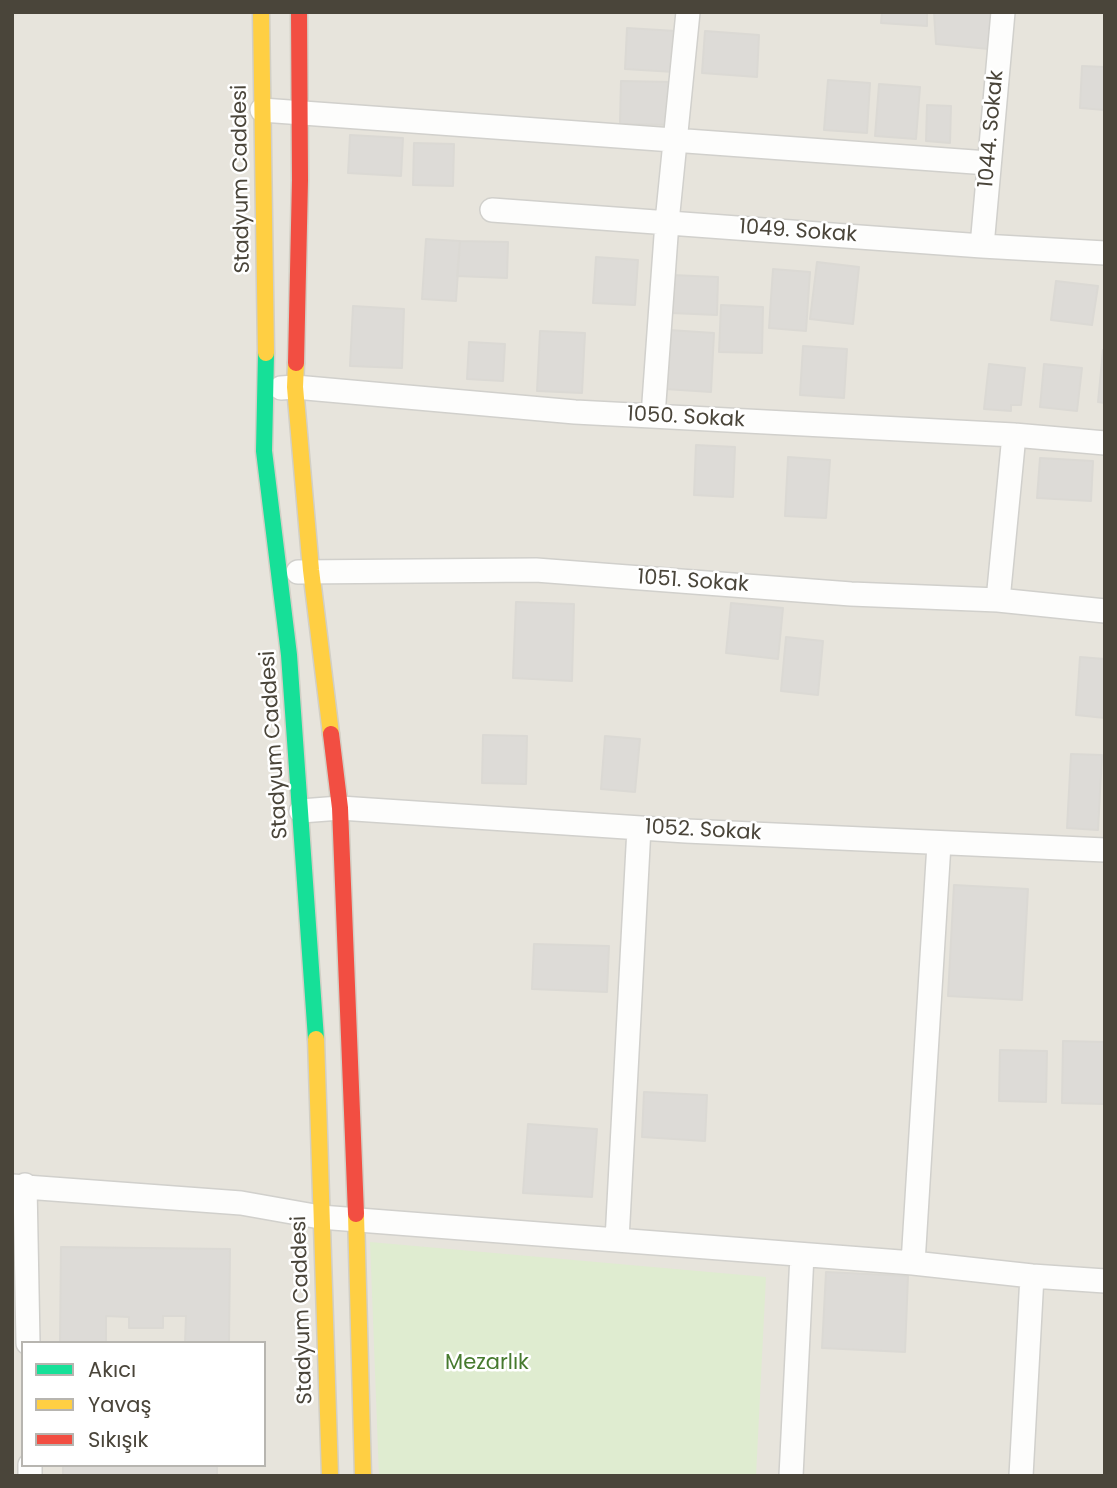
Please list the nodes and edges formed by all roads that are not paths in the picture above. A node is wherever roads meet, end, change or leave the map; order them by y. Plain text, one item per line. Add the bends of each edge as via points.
1 (261, 12) edge
2 (299, 12) edge
3 (688, 12) edge
4 (1003, 12) edge
5 (262, 110) junction
6 (300, 111) junction
7 (677, 140) junction
8 (988, 163) junction
9 (492, 210) dead end
10 (667, 222) junction
11 (982, 246) junction
12 (1105, 253) edge
13 (295, 387) junction
14 (267, 389) junction
15 (653, 416) junction
16 (1014, 435) junction
17 (1105, 443) edge
18 (311, 570) junction
19 (281, 573) junction
20 (998, 600) junction
21 (1105, 611) edge
22 (340, 808) junction
23 (301, 811) junction
24 (639, 828) junction
25 (939, 844) junction
26 (1105, 850) edge
27 (19, 1186) edge
28 (320, 1217) junction
29 (356, 1219) junction
30 (617, 1240) junction
31 (802, 1255) junction
32 (913, 1263) junction
33 (1032, 1276) junction
34 (1105, 1281) edge
35 (28, 1341) edge
36 (330, 1476) edge
37 (363, 1476) edge
38 (791, 1476) edge
39 (1021, 1476) edge

1 - 5 street, Stadyum Caddesi
2 - 6 street
3 - 7 street
4 - 8 street, 1044. Sokak
5 - 6 street
5 - 14 street, Stadyum Caddesi
6 - 7 street
6 - 13 street
7 - 8 street
7 - 10 street
8 - 11 street, 1044. Sokak
9 - 10 street, 1049. Sokak
10 - 11 street, 1049. Sokak
10 - 15 street
11 - 12 street, 1049. Sokak
13 - 14 street, 1050. Sokak
13 - 15 street, 1050. Sokak
13 - 18 street
14 - 19 street, Stadyum Caddesi via 264,451
15 - 16 street, 1050. Sokak
16 - 17 street, 1050. Sokak
16 - 20 street
18 - 19 street, 1051. Sokak
18 - 20 street, 1051. Sokak via 536,570 851,594
18 - 22 street
19 - 23 street, Stadyum Caddesi
20 - 21 street, 1051. Sokak
22 - 23 street, 1052. Sokak
22 - 24 street, 1052. Sokak
22 - 29 street
23 - 28 street, Stadyum Caddesi via 317,1056
24 - 25 street, 1052. Sokak
24 - 30 street
25 - 26 street, 1052. Sokak
25 - 32 street
27 - 28 street via 241,1203
27 - 35 street
28 - 29 street
28 - 36 street, Stadyum Caddesi
29 - 30 street
29 - 37 street
30 - 31 street
31 - 32 street
31 - 38 street
32 - 33 street
33 - 34 street
33 - 39 street

